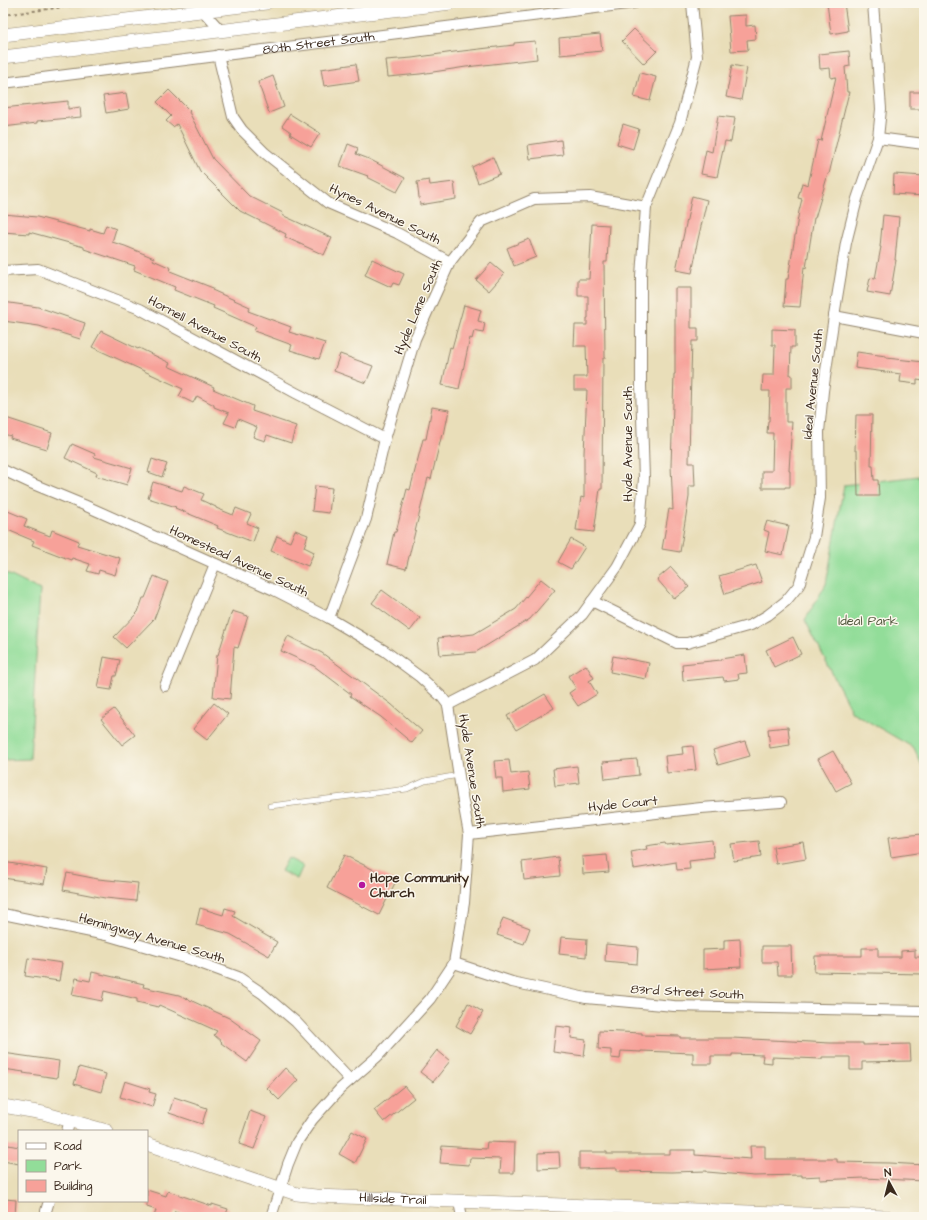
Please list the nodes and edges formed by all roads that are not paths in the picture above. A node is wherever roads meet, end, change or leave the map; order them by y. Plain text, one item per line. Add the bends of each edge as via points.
1 (266, 3) edge
2 (451, 3) edge
3 (635, 3) edge
4 (692, 3) edge
5 (873, 3) edge
6 (203, 7) edge
7 (221, 31) junction
8 (3, 36) edge
9 (218, 55) junction
10 (3, 57) edge
11 (3, 83) edge
12 (878, 138) junction
13 (924, 144) edge
14 (646, 207) junction
15 (450, 262) junction
16 (3, 271) edge
17 (834, 316) junction
18 (924, 333) edge
19 (385, 439) junction
20 (3, 470) edge
21 (214, 564) junction
22 (592, 601) junction
23 (329, 618) junction
24 (165, 686) dead end
25 (448, 705) junction
26 (459, 775) junction
27 (781, 802) dead end
28 (270, 806) dead end
29 (469, 834) junction
30 (3, 914) edge
31 (454, 963) junction
32 (924, 1011) edge
33 (350, 1080) junction
34 (3, 1106) edge
35 (69, 1126) edge
36 (100, 1130) edge
37 (148, 1144) edge
38 (279, 1188) junction
39 (49, 1202) edge
40 (459, 1202) junction
41 (760, 1215) edge
42 (46, 1217) edge
43 (271, 1217) edge
44 (462, 1217) edge
45 (887, 1217) edge

1 - 6 street
2 - 7 street, 80th Street South
3 - 9 street, 80th Street South
4 - 14 street, Hyde Avenue South via 697,57 680,123
5 - 12 street, Ideal Avenue South via 881,109
6 - 7 street
6 - 8 street
7 - 10 street, 80th Street South
9 - 11 street, 80th Street South
9 - 15 street, Hynes Avenue South via 233,117 265,153 328,203 397,233
12 - 13 street
12 - 17 street, Ideal Avenue South via 857,199 846,243
14 - 15 street, Hyde Lane South via 590,197 534,199 481,222
14 - 22 street, Hyde Avenue South via 641,276 644,479 640,524 617,567
15 - 19 street, Hyde Lane South via 415,339
16 - 19 street, Hornell Avenue South via 38,269 140,309
17 - 18 street
17 - 22 street, Ideal Avenue South via 819,432 820,498 814,537 799,585 786,601 751,625 687,643 677,643
19 - 23 street, Hyde Lane South via 366,519
20 - 21 street, Homestead Avenue South
21 - 23 street, Homestead Avenue South
21 - 24 street
22 - 25 street, Hyde Avenue South via 582,615 535,660
23 - 25 street, Homestead Avenue South via 385,651 420,677 442,696
25 - 26 street, Hyde Avenue South
26 - 28 lane via 425,781 407,789
26 - 29 street, Hyde Avenue South
27 - 29 street, Hyde Court via 701,808
29 - 31 street, Hyde Avenue South via 464,902
30 - 33 street, Hemingway Avenue South via 106,935 192,960 238,977 262,993 296,1022
31 - 32 street, 83rd Street South via 512,982 586,998 674,1006
31 - 33 street, Hyde Avenue South via 430,999 378,1056
33 - 38 street, Hyde Avenue South via 312,1120 298,1142
34 - 35 street via 43,1113
35 - 36 street
37 - 38 street, Hillside Trail
38 - 40 street, Hillside Trail via 297,1194 316,1196
38 - 43 street, Hyde Avenue South
39 - 42 street
40 - 41 street, Hillside Trail
40 - 44 street
41 - 45 street, Hillside Trail

